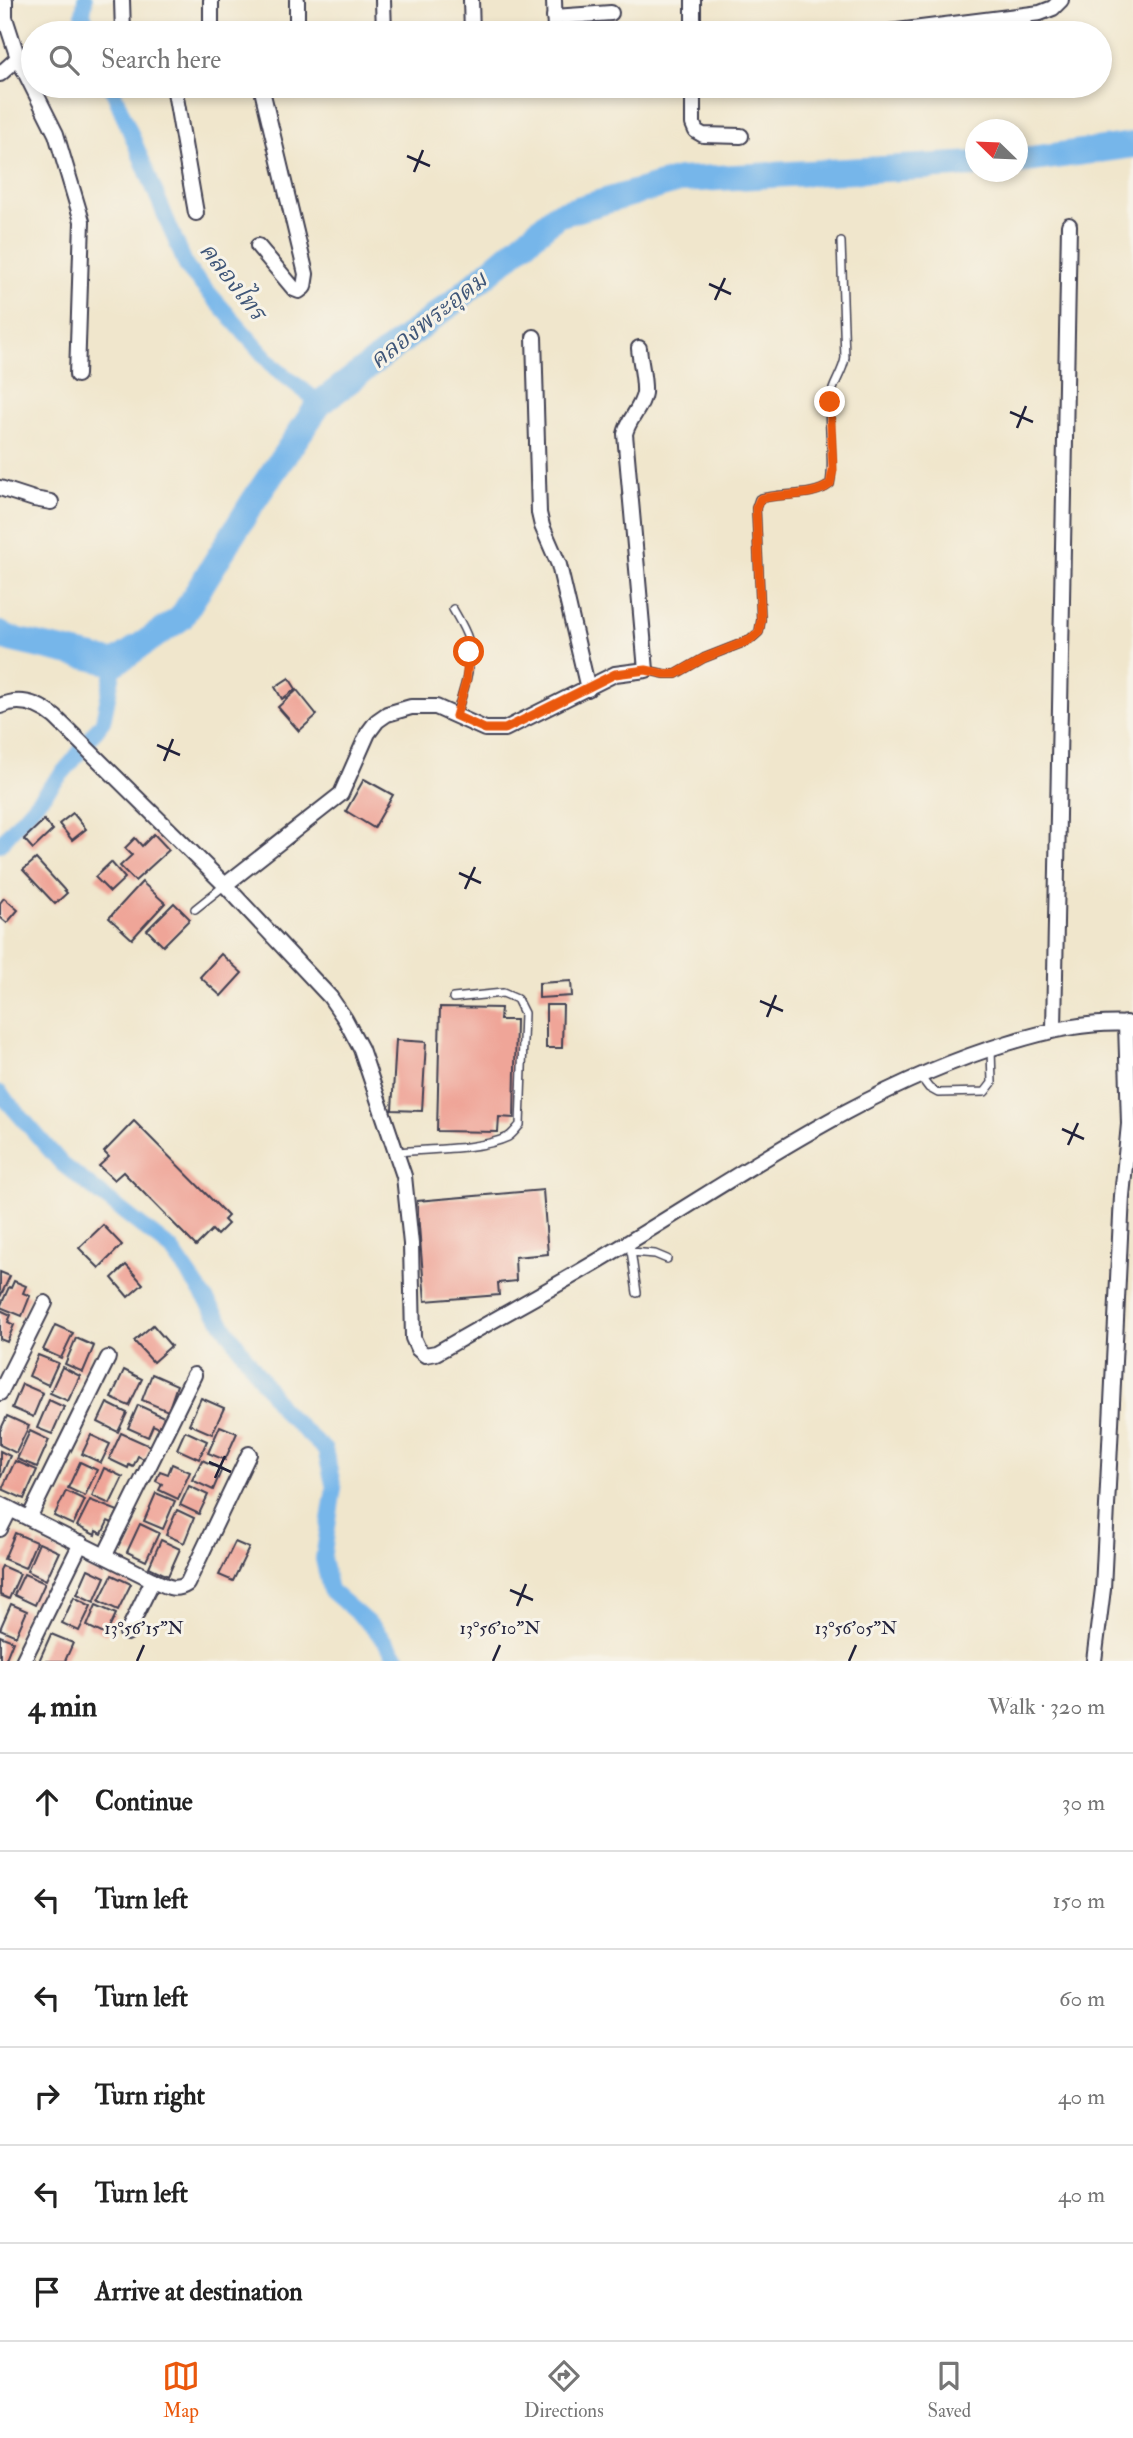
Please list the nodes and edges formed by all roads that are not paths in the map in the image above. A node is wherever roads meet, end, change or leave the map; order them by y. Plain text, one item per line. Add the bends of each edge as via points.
1 (5, 0) edge
2 (122, 0) edge
3 (211, 0) edge
4 (298, 0) edge
5 (383, 0) edge
6 (471, 0) edge
7 (554, 0) edge
8 (693, 0) edge
9 (1061, 0) edge
10 (611, 13) dead end
11 (1028, 15) junction
12 (554, 17) junction
13 (123, 21) edge
14 (211, 21) edge
15 (297, 21) edge
16 (384, 21) edge
17 (472, 21) edge
18 (554, 21) edge
19 (693, 21) edge
20 (979, 21) edge
21 (1028, 21) edge
22 (18, 58) junction
23 (21, 64) edge
24 (0, 74) edge
25 (38, 98) edge
26 (176, 98) edge
27 (264, 98) edge
28 (693, 98) edge
29 (741, 135) dead end
30 (196, 213) dead end
31 (1069, 225) dead end
32 (841, 242) dead end
33 (258, 246) dead end
34 (534, 337) dead end
35 (639, 348) dead end
36 (77, 375) dead end
37 (0, 488) edge
38 (51, 502) dead end
39 (453, 609) dead end
40 (646, 670) junction
41 (588, 689) junction
42 (0, 706) edge
43 (456, 716) junction
44 (225, 886) junction
45 (195, 909) dead end
46 (453, 998) dead end
47 (1130, 1024) edge
48 (1054, 1029) junction
49 (991, 1048) junction
50 (919, 1074) junction
51 (396, 1152) junction
52 (630, 1247) junction
53 (667, 1259) dead end
54 (637, 1293) dead end
55 (45, 1303) dead end
56 (108, 1358) dead end
57 (194, 1376) dead end
58 (0, 1393) edge
59 (249, 1454) dead end
60 (5, 1507) edge
61 (29, 1518) junction
62 (0, 1529) edge
63 (81, 1543) junction
64 (105, 1555) junction
65 (153, 1580) junction
66 (127, 1633) dead end
67 (23, 1661) edge
68 (1094, 1661) edge

1 - 22 street via 5,18
2 - 13 street
3 - 14 street
4 - 15 street
5 - 16 street
6 - 17 street
7 - 12 street
8 - 19 street
9 - 11 street via 1052,8
10 - 12 street
11 - 20 street
11 - 21 lane
12 - 18 street
22 - 23 street
22 - 24 street
25 - 36 street via 56,134 82,221
26 - 30 street
27 - 33 street via 306,274 304,287 294,289
28 - 29 street via 696,131
31 - 48 street
32 - 40 lane via 845,358 830,402 830,484 822,490 760,499 756,508 759,632 676,674
34 - 41 street via 540,513 559,565
35 - 40 street via 644,393 625,435
37 - 38 street
39 - 43 lane via 468,638 469,652
40 - 41 street via 615,674
41 - 43 street via 505,729 485,729
42 - 44 street via 16,700 46,710
43 - 44 street via 436,707 411,707 377,721 341,794
44 - 45 lane
44 - 51 street via 330,997 345,1019 361,1049
46 - 51 lane via 503,993 517,999 524,1013 520,1125 510,1136 490,1142
47 - 48 street
47 - 68 street via 1129,1124 1103,1589
48 - 49 street
49 - 50 street
49 - 50 lane via 992,1083 985,1092 938,1093
50 - 52 street via 793,1140
51 - 52 street via 404,1176 410,1228 413,1338 425,1354 436,1353
52 - 53 lane
52 - 54 lane
55 - 58 street
56 - 61 street
57 - 64 street
59 - 65 street via 187,1584 180,1589
60 - 61 street
60 - 62 street
61 - 63 street
63 - 64 street
63 - 67 street
64 - 65 street
65 - 66 street

